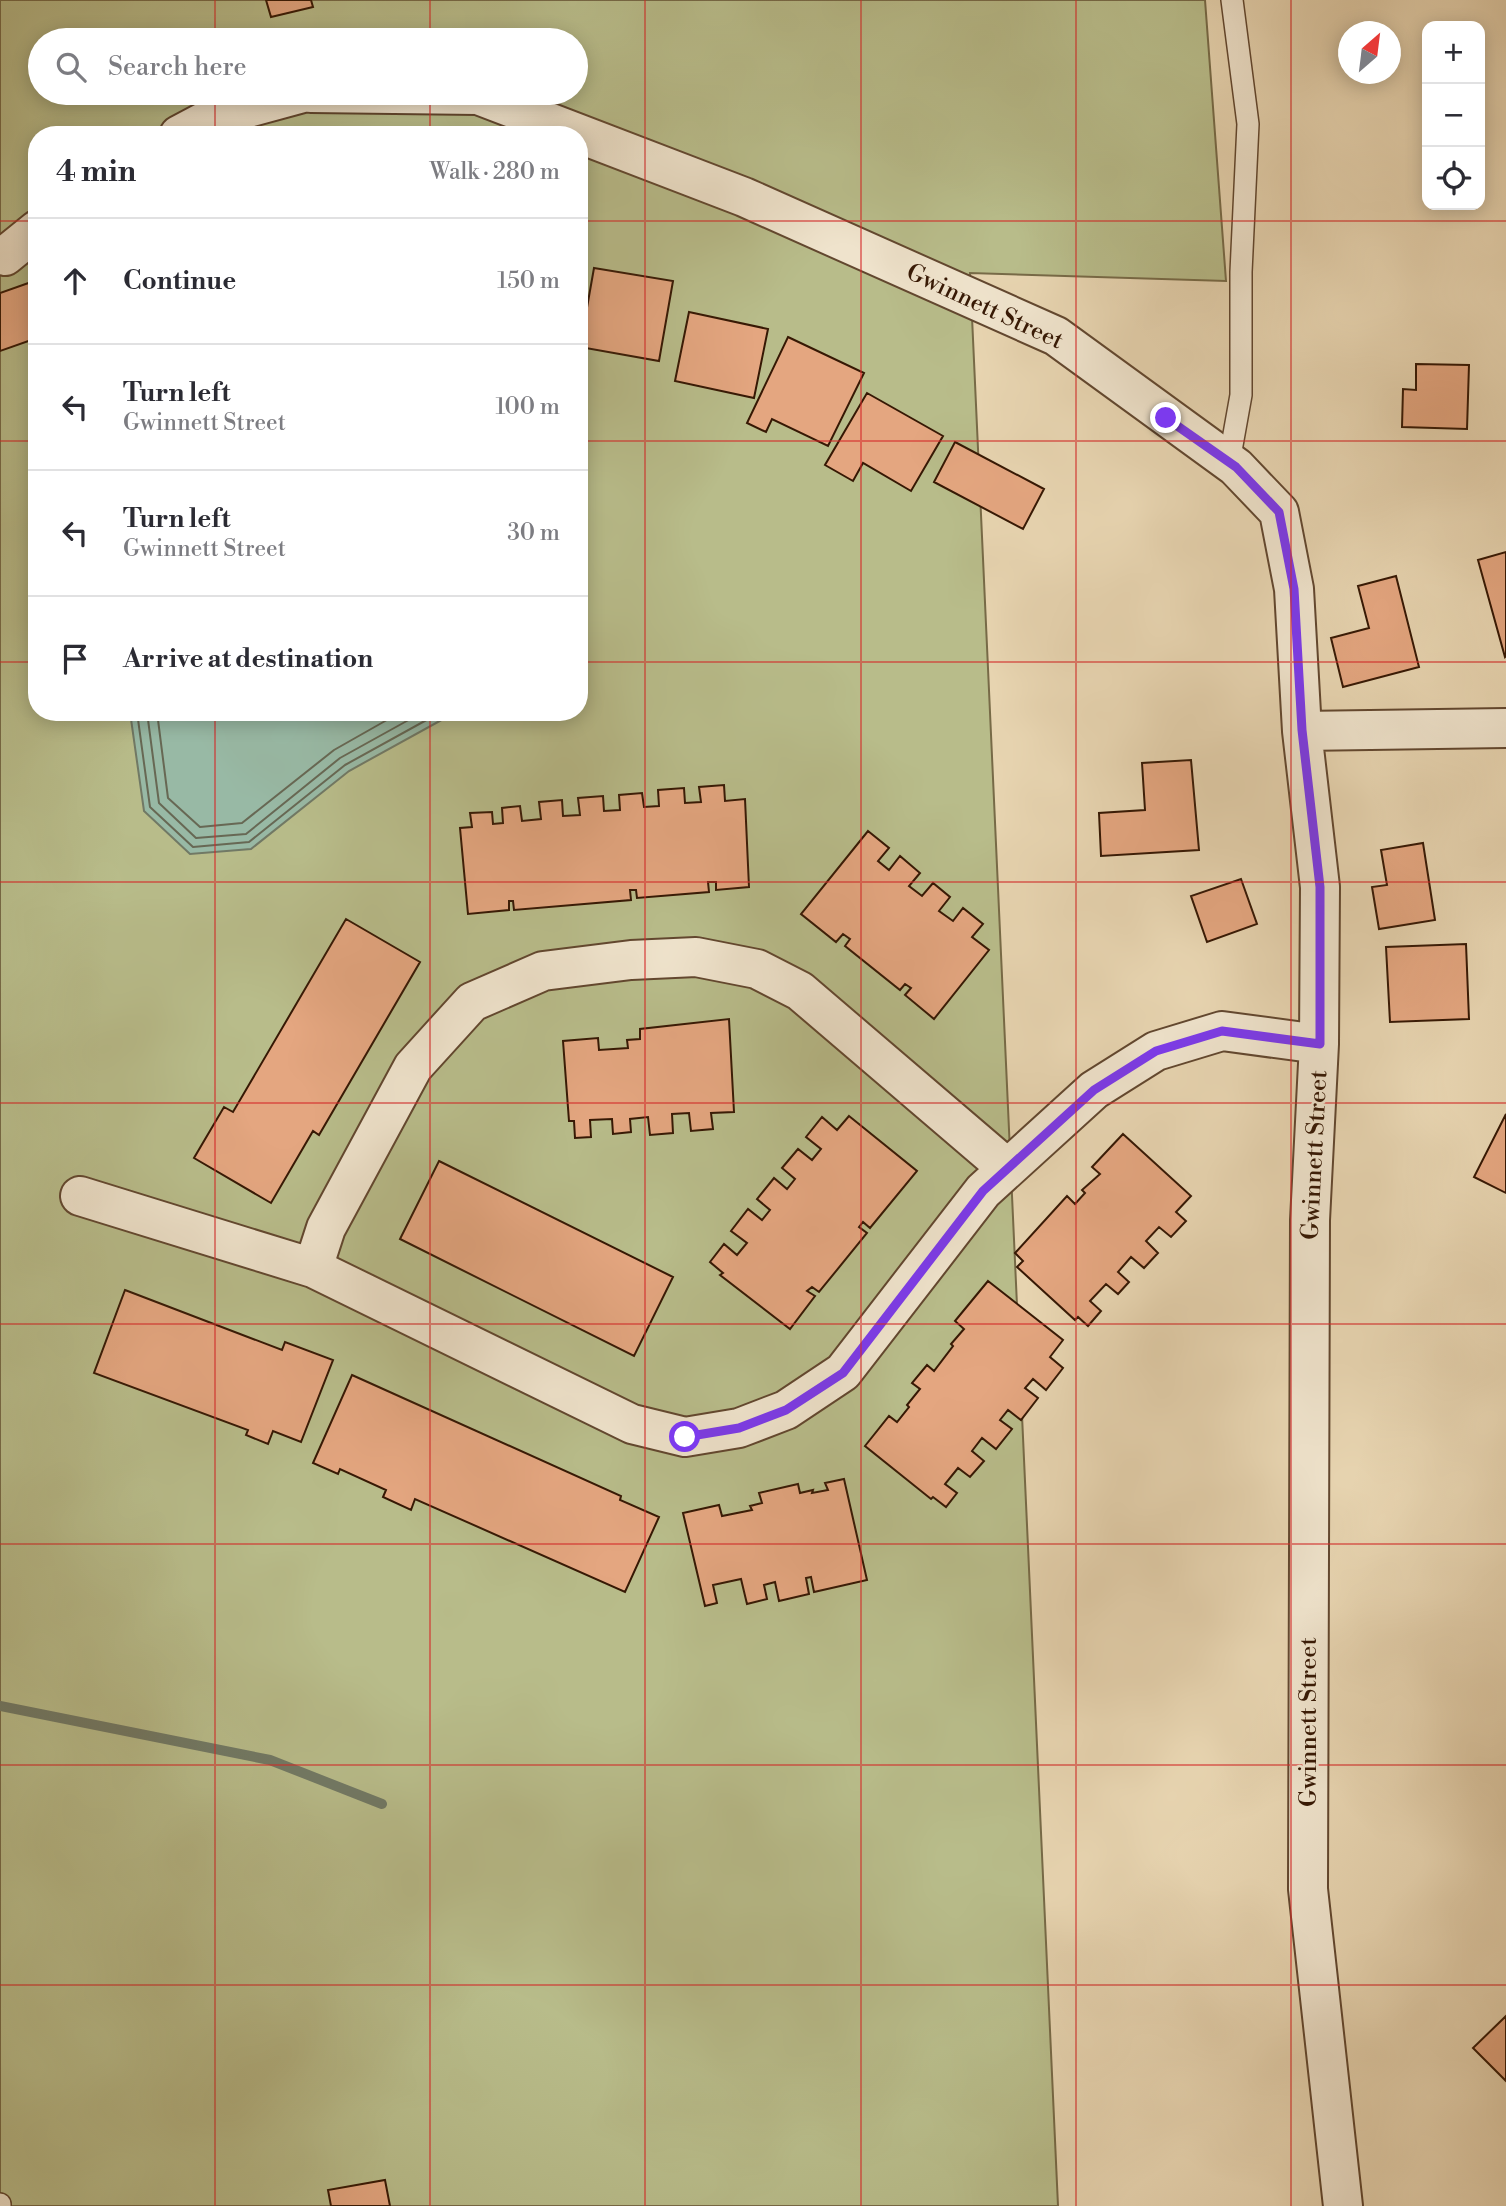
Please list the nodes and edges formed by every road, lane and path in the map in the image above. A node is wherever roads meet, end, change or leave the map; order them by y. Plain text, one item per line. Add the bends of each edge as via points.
1 (1232, 0) edge
2 (259, 105) edge
3 (504, 105) edge
4 (196, 126) edge
5 (559, 126) edge
6 (588, 137) edge
7 (28, 237) edge
8 (5, 256) dead end
9 (1229, 462) junction
10 (1506, 728) edge
11 (1302, 730) junction
12 (1320, 1044) junction
13 (1007, 1168) junction
14 (80, 1196) dead end
15 (313, 1268) junction
16 (1343, 2206) edge

1 - 9 lane via 1248,124 1241,395
2 - 4 street
3 - 5 street, Gwinnett Street
6 - 9 street, Gwinnett Street via 744,197 1056,335
7 - 8 street
9 - 11 street, Gwinnett Street via 1279,512 1294,589
10 - 11 street
11 - 12 street, Gwinnett Street via 1320,887
12 - 13 street via 1222,1031 1156,1051 1094,1090
12 - 16 street, Gwinnett Street via 1310,1220 1308,1889
13 - 15 street via 983,1191 843,1373 786,1410 739,1428 685,1437 632,1424
13 - 15 street via 800,991 757,969 696,957 542,971 472,1002 413,1067 326,1228
14 - 15 street

